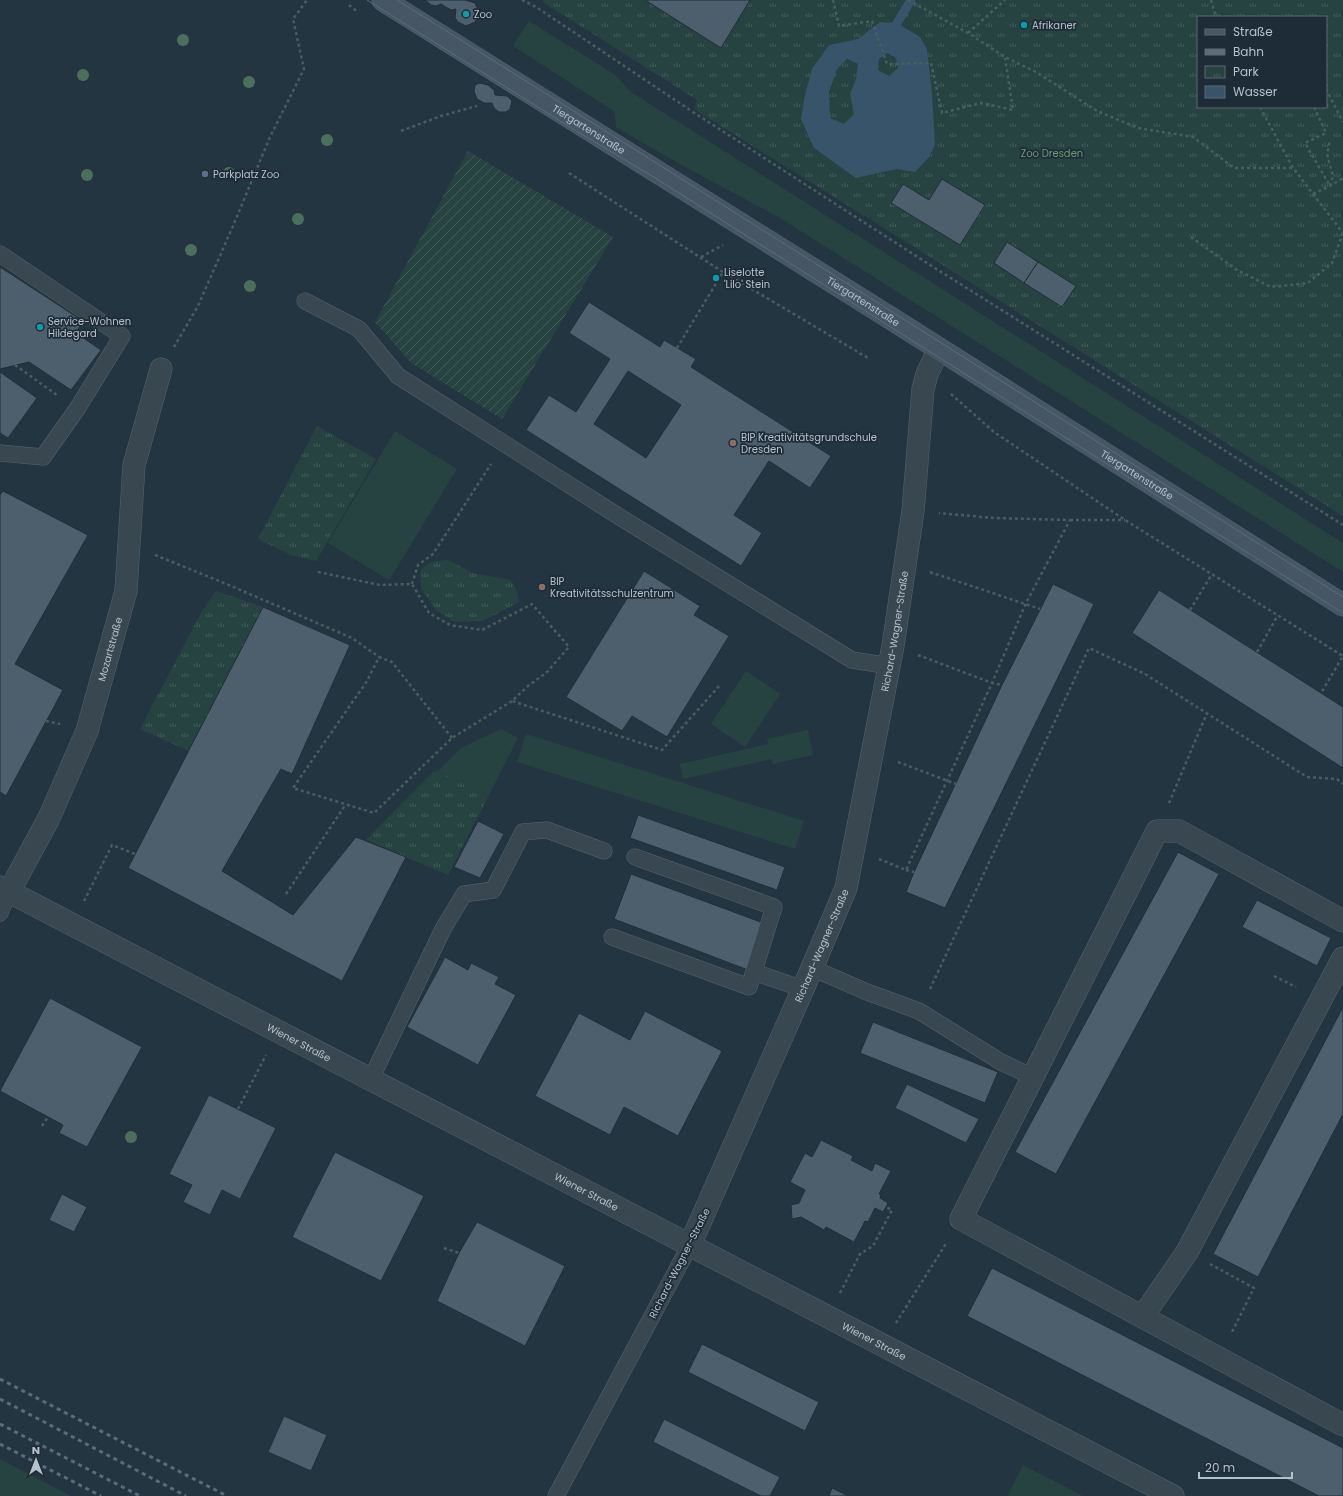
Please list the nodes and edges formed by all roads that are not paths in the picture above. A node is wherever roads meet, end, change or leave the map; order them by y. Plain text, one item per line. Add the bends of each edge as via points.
1 (382, 0) edge
2 (0, 254) edge
3 (305, 301) dead end
4 (939, 349) junction
5 (161, 369) road end
6 (0, 453) edge
7 (1343, 605) edge
8 (892, 656) junction
9 (604, 851) dead end
10 (635, 857) dead end
11 (5, 889) edge
12 (0, 913) edge
13 (1343, 921) edge
14 (612, 937) dead end
15 (1343, 958) edge
16 (812, 968) junction
17 (754, 972) junction
18 (803, 989) junction
19 (1033, 1077) junction
20 (371, 1079) junction
21 (690, 1245) junction
22 (1143, 1316) junction
23 (1343, 1425) edge
24 (556, 1496) edge
25 (1173, 1496) edge

1 - 4 main road, Tiergartenstraße
2 - 6 lane via 122,336 77,409 43,457
3 - 8 lane via 359,329 398,376 852,660
4 - 7 main road, Tiergartenstraße
4 - 8 street, Richard-Wagner-Straße via 923,389 913,511
5 - 11 street, Mozartstraße via 134,465 126,591 87,731 49,818
8 - 16 street, Richard-Wagner-Straße via 846,888
9 - 20 lane via 547,830 523,832 493,890 464,894 443,929
10 - 17 lane via 774,907
11 - 12 lane, Mozartstraße
11 - 20 street, Wiener Straße
13 - 19 street via 1179,831 1157,831
14 - 17 lane via 749,987
15 - 22 street via 1187,1252
16 - 18 street, Richard-Wagner-Straße
16 - 19 lane via 919,1012 1001,1062
17 - 18 lane
18 - 21 street, Richard-Wagner-Straße
19 - 22 street via 961,1218
20 - 21 street, Wiener Straße
21 - 24 lane, Richard-Wagner-Straße
21 - 25 street, Wiener Straße
22 - 23 street

